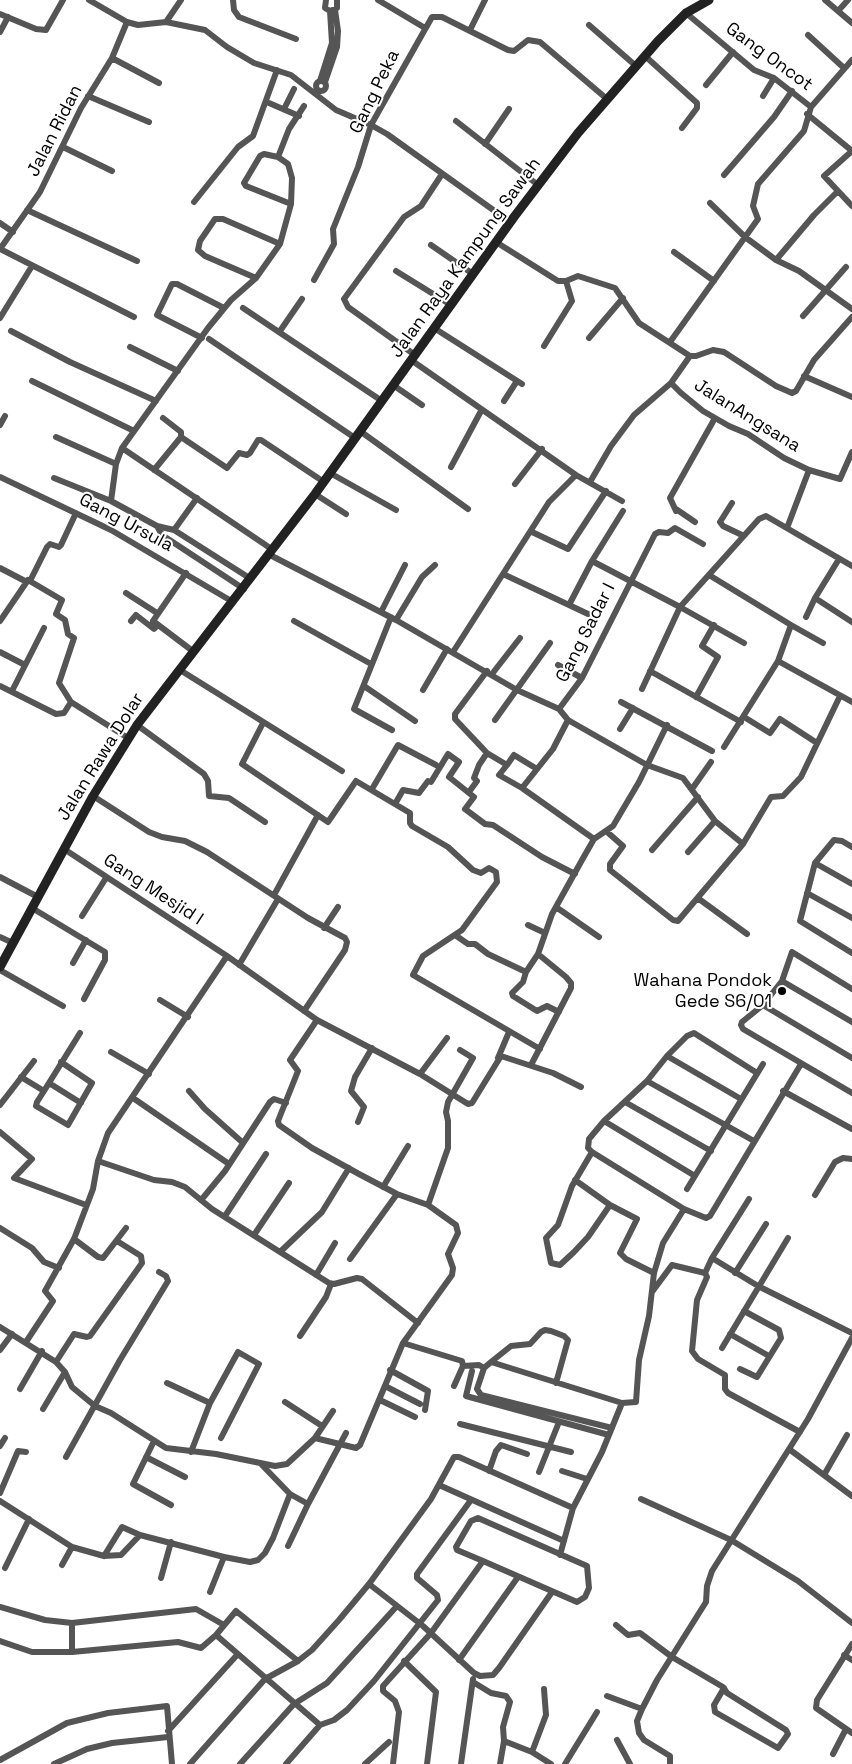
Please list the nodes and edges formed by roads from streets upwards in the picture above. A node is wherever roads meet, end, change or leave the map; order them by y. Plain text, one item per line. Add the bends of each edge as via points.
1 (63, 0) edge
2 (89, 0) edge
3 (181, 0) edge
4 (233, 0) edge
5 (326, 0) edge
6 (337, 0) edge
7 (378, 0) edge
8 (485, 0) edge
9 (709, 0) edge
10 (825, 0) edge
11 (848, 0) edge
12 (333, 10) junction
13 (838, 11) junction
14 (686, 13) junction
15 (0, 14) edge
16 (8, 17) junction
17 (127, 22) junction
18 (166, 22) junction
19 (852, 23) edge
20 (589, 25) dead end
21 (425, 28) junction
22 (470, 30) junction
23 (0, 32) edge
24 (808, 35) dead end
25 (296, 39) dead end
26 (733, 52) junction
27 (645, 56) junction
28 (112, 58) junction
29 (852, 60) edge
30 (636, 66) junction
31 (844, 68) junction
32 (277, 70) junction
33 (774, 78) junction
34 (159, 83) dead end
35 (706, 85) dead end
36 (294, 89) dead end
37 (792, 91) junction
38 (317, 92) junction
39 (88, 96) junction
40 (763, 96) dead end
41 (608, 99) junction
42 (269, 103) dead end
43 (304, 106) dead end
44 (811, 107) junction
45 (284, 109) junction
46 (509, 109) dead end
47 (807, 114) junction
48 (299, 116) junction
49 (456, 121) dead end
50 (149, 122) dead end
51 (371, 124) junction
52 (682, 128) dead end
53 (485, 144) junction
54 (63, 147) junction
55 (278, 157) junction
56 (112, 171) dead end
57 (442, 174) junction
58 (724, 175) dead end
59 (538, 185) junction
60 (838, 191) junction
61 (194, 202) dead end
62 (710, 203) dead end
63 (291, 204) junction
64 (852, 206) edge
65 (27, 210) junction
66 (510, 222) junction
67 (0, 223) edge
68 (13, 232) junction
69 (745, 237) junction
70 (496, 242) junction
71 (280, 244) junction
72 (431, 244) dead end
73 (0, 249) edge
74 (674, 252) dead end
75 (776, 260) junction
76 (137, 261) dead end
77 (32, 266) junction
78 (846, 266) dead end
79 (396, 271) dead end
80 (473, 274) junction
81 (256, 278) junction
82 (314, 280) dead end
83 (566, 281) junction
84 (714, 281) junction
85 (825, 291) junction
86 (623, 298) junction
87 (302, 299) dead end
88 (450, 305) junction
89 (224, 308) junction
90 (243, 308) dead end
91 (852, 309) edge
92 (803, 316) dead end
93 (852, 317) edge
94 (0, 318) edge
95 (134, 318) dead end
96 (434, 328) junction
97 (11, 331) dead end
98 (280, 331) junction
99 (205, 338) junction
100 (589, 338) dead end
101 (670, 342) junction
102 (544, 346) dead end
103 (130, 347) dead end
104 (690, 356) junction
105 (413, 357) junction
106 (178, 371) junction
107 (804, 376) junction
108 (32, 382) dead end
109 (671, 383) junction
110 (393, 385) junction
111 (852, 397) edge
112 (156, 401) junction
113 (382, 401) junction
114 (504, 401) dead end
115 (422, 405) dead end
116 (482, 411) junction
117 (5, 416) dead end
118 (163, 418) dead end
119 (715, 418) junction
120 (0, 425) edge
121 (134, 431) junction
122 (358, 435) junction
123 (56, 437) dead end
124 (181, 437) junction
125 (122, 448) junction
126 (542, 449) junction
127 (852, 452) edge
128 (116, 464) junction
129 (451, 467) dead end
130 (154, 470) junction
131 (809, 470) junction
132 (330, 473) junction
133 (576, 474) junction
134 (0, 477) edge
135 (54, 478) dead end
136 (324, 482) junction
137 (590, 482) junction
138 (515, 484) dead end
139 (606, 491) junction
140 (315, 494) junction
141 (197, 498) junction
142 (111, 501) junction
143 (622, 501) dead end
144 (732, 503) dead end
145 (468, 509) dead end
146 (396, 510) dead end
147 (623, 511) dead end
148 (76, 513) junction
149 (346, 514) dead end
150 (695, 522) dead end
151 (157, 526) junction
152 (786, 528) junction
153 (174, 530) junction
154 (532, 532) junction
155 (744, 536) junction
156 (703, 544) dead end
157 (271, 552) junction
158 (839, 559) junction
159 (592, 561) junction
160 (405, 565) dead end
161 (435, 566) dead end
162 (852, 566) edge
163 (0, 568) edge
164 (186, 573) junction
165 (504, 574) junction
166 (710, 575) junction
167 (251, 579) junction
168 (28, 581) junction
169 (630, 581) junction
170 (244, 589) junction
171 (126, 593) dead end
172 (815, 598) junction
173 (233, 602) junction
174 (569, 606) junction
175 (680, 607) junction
176 (381, 612) junction
177 (157, 614) junction
178 (588, 614) dead end
179 (806, 617) dead end
180 (393, 618) junction
181 (294, 620) dead end
182 (0, 621) edge
183 (131, 621) dead end
184 (852, 622) edge
185 (158, 625) junction
186 (714, 625) junction
187 (791, 625) junction
188 (44, 628) dead end
189 (520, 638) dead end
190 (550, 643) dead end
191 (744, 643) dead end
192 (823, 643) dead end
193 (447, 648) junction
194 (0, 652) edge
195 (194, 652) junction
196 (453, 652) junction
197 (778, 661) junction
198 (371, 664) junction
199 (25, 665) junction
200 (558, 665) dead end
201 (180, 670) junction
202 (650, 670) junction
203 (489, 673) junction
204 (582, 678) junction
205 (0, 686) edge
206 (364, 686) junction
207 (642, 689) dead end
208 (423, 690) dead end
209 (517, 690) junction
210 (12, 691) junction
211 (840, 696) junction
212 (696, 697) junction
213 (71, 702) junction
214 (621, 702) dead end
215 (852, 702) edge
216 (632, 708) junction
217 (559, 709) junction
218 (495, 720) dead end
219 (568, 720) junction
220 (743, 720) junction
221 (415, 721) dead end
222 (264, 723) junction
223 (137, 725) junction
224 (667, 725) junction
225 (620, 729) dead end
226 (392, 730) dead end
227 (128, 738) junction
228 (817, 743) junction
229 (724, 747) dead end
230 (712, 751) dead end
231 (487, 753) junction
232 (711, 762) dead end
233 (436, 765) dead end
234 (506, 765) junction
235 (647, 765) junction
236 (537, 769) junction
237 (342, 771) dead end
238 (522, 788) junction
239 (372, 789) junction
240 (692, 789) junction
241 (469, 792) junction
242 (93, 796) junction
243 (698, 797) junction
244 (395, 804) junction
245 (318, 815) junction
246 (715, 820) junction
247 (265, 822) dead end
248 (606, 831) junction
249 (594, 840) junction
250 (743, 844) junction
251 (852, 847) edge
252 (64, 849) junction
253 (652, 850) dead end
254 (688, 852) dead end
255 (815, 863) junction
256 (575, 874) junction
257 (0, 877) edge
258 (106, 878) junction
259 (852, 884) edge
260 (808, 893) junction
261 (38, 897) junction
262 (276, 897) junction
263 (699, 898) junction
264 (338, 907) dead end
265 (556, 907) junction
266 (32, 908) junction
267 (82, 916) dead end
268 (852, 918) edge
269 (528, 925) dead end
270 (324, 928) junction
271 (545, 933) junction
272 (748, 934) dead end
273 (455, 935) junction
274 (0, 937) edge
275 (599, 937) dead end
276 (86, 940) junction
277 (13, 943) junction
278 (852, 953) edge
279 (538, 954) junction
280 (227, 956) junction
281 (73, 963) dead end
282 (239, 965) junction
283 (0, 969) edge
284 (526, 972) junction
285 (782, 981) junction
286 (852, 989) edge
287 (84, 999) dead end
288 (160, 1000) dead end
289 (763, 1005) junction
290 (63, 1006) dead end
291 (304, 1011) junction
292 (559, 1012) junction
293 (188, 1017) junction
294 (317, 1020) junction
295 (852, 1022) edge
296 (509, 1032) junction
297 (80, 1033) dead end
298 (447, 1038) dead end
299 (372, 1048) junction
300 (540, 1049) junction
301 (460, 1050) dead end
302 (112, 1052) dead end
303 (666, 1056) junction
304 (852, 1058) edge
305 (498, 1059) junction
306 (34, 1061) dead end
307 (61, 1062) junction
308 (763, 1064) dead end
309 (801, 1064) junction
310 (531, 1065) junction
311 (757, 1073) junction
312 (149, 1074) junction
313 (420, 1074) junction
314 (21, 1077) junction
315 (647, 1080) junction
316 (49, 1083) junction
317 (581, 1087) dead end
318 (44, 1091) junction
319 (188, 1091) dead end
320 (783, 1091) junction
321 (852, 1093) edge
322 (454, 1095) junction
323 (133, 1098) junction
324 (741, 1099) junction
325 (625, 1102) junction
326 (81, 1103) junction
327 (286, 1103) junction
328 (0, 1105) edge
329 (604, 1121) junction
330 (358, 1122) dead end
331 (726, 1126) junction
332 (852, 1129) edge
333 (0, 1132) edge
334 (754, 1141) junction
335 (242, 1142) junction
336 (408, 1146) dead end
337 (710, 1151) junction
338 (592, 1152) junction
339 (266, 1154) dead end
340 (852, 1159) edge
341 (98, 1161) junction
342 (229, 1164) junction
343 (349, 1168) junction
344 (695, 1176) junction
345 (575, 1180) junction
346 (289, 1183) dead end
347 (383, 1187) junction
348 (687, 1189) dead end
349 (398, 1194) junction
350 (815, 1196) dead end
351 (202, 1199) junction
352 (749, 1200) dead end
353 (86, 1205) junction
354 (428, 1205) junction
355 (610, 1205) junction
356 (684, 1209) junction
357 (642, 1211) dead end
358 (225, 1216) junction
359 (637, 1219) junction
360 (766, 1224) dead end
361 (0, 1228) edge
362 (126, 1228) dead end
363 (254, 1235) junction
364 (788, 1238) dead end
365 (74, 1239) junction
366 (117, 1241) junction
367 (334, 1243) dead end
368 (280, 1252) junction
369 (712, 1258) junction
370 (350, 1259) dead end
371 (59, 1268) junction
372 (159, 1272) dead end
373 (654, 1273) junction
374 (705, 1273) junction
375 (736, 1273) junction
376 (316, 1275) junction
377 (331, 1284) junction
378 (758, 1286) junction
379 (651, 1294) junction
380 (744, 1311) junction
381 (418, 1323) junction
382 (0, 1327) edge
383 (852, 1333) edge
384 (12, 1334) junction
385 (730, 1334) junction
386 (300, 1336) dead end
387 (852, 1338) edge
388 (26, 1342) junction
389 (403, 1343) junction
390 (722, 1348) dead end
391 (0, 1350) edge
392 (42, 1351) junction
393 (769, 1356) junction
394 (56, 1362) junction
395 (491, 1362) junction
396 (463, 1366) junction
397 (484, 1368) junction
398 (740, 1369) dead end
399 (390, 1370) junction
400 (472, 1371) dead end
401 (65, 1372) junction
402 (167, 1383) dead end
403 (556, 1383) junction
404 (385, 1386) junction
405 (454, 1386) dead end
406 (20, 1389) dead end
407 (380, 1400) junction
408 (285, 1402) dead end
409 (210, 1403) junction
410 (628, 1403) junction
411 (420, 1404) dead end
412 (95, 1406) junction
413 (43, 1409) dead end
414 (333, 1410) dead end
415 (425, 1410) dead end
416 (415, 1417) dead end
417 (559, 1422) junction
418 (460, 1424) dead end
419 (322, 1426) junction
420 (611, 1432) junction
421 (800, 1432) junction
422 (346, 1433) dead end
423 (847, 1435) dead end
424 (5, 1438) dead end
425 (221, 1438) dead end
426 (315, 1438) junction
427 (154, 1441) junction
428 (341, 1444) junction
429 (0, 1446) edge
430 (550, 1447) junction
431 (789, 1449) junction
432 (26, 1452) dead end
433 (191, 1452) junction
434 (571, 1452) dead end
435 (526, 1454) dead end
436 (66, 1457) dead end
437 (146, 1457) junction
438 (262, 1465) junction
439 (489, 1471) junction
440 (562, 1471) dead end
441 (539, 1472) dead end
442 (824, 1476) junction
443 (185, 1477) dead end
444 (587, 1478) junction
445 (438, 1485) junction
446 (0, 1493) edge
447 (290, 1494) junction
448 (852, 1496) edge
449 (641, 1499) dead end
450 (471, 1500) junction
451 (0, 1501) edge
452 (171, 1504) dead end
453 (308, 1504) junction
454 (573, 1508) junction
455 (29, 1518) junction
456 (140, 1534) junction
457 (731, 1540) junction
458 (564, 1541) junction
459 (170, 1542) junction
460 (288, 1546) dead end
461 (72, 1547) junction
462 (560, 1555) junction
463 (104, 1556) junction
464 (224, 1557) junction
465 (484, 1561) junction
466 (62, 1565) dead end
467 (5, 1568) dead end
468 (518, 1577) junction
469 (161, 1578) dead end
470 (368, 1584) junction
471 (210, 1592) dead end
472 (552, 1592) junction
473 (397, 1606) junction
474 (0, 1607) edge
475 (72, 1623) junction
476 (852, 1623) edge
477 (224, 1625) junction
478 (616, 1625) dead end
479 (425, 1628) junction
480 (216, 1635) junction
481 (0, 1641) edge
482 (852, 1644) edge
483 (72, 1652) junction
484 (237, 1655) junction
485 (844, 1655) junction
486 (672, 1657) junction
487 (459, 1660) junction
488 (852, 1660) edge
489 (298, 1661) junction
490 (404, 1661) junction
491 (474, 1673) junction
492 (265, 1679) junction
493 (473, 1682) junction
494 (724, 1688) junction
495 (544, 1689) dead end
496 (607, 1696) dead end
497 (294, 1704) junction
498 (642, 1709) junction
499 (597, 1712) dead end
500 (320, 1725) junction
501 (849, 1731) edge
502 (168, 1734) junction
503 (617, 1740) dead end
504 (504, 1741) junction
505 (389, 1742) dead end
506 (532, 1752) junction
507 (832, 1754) dead end
508 (0, 1760) edge
509 (54, 1764) edge
510 (172, 1764) edge
511 (190, 1764) edge
512 (240, 1764) edge
513 (286, 1764) edge
514 (365, 1764) edge
515 (393, 1764) edge
516 (427, 1764) edge
517 (461, 1764) edge
518 (500, 1764) edge
519 (551, 1764) edge
520 (565, 1764) edge
521 (630, 1764) edge
522 (670, 1764) edge

1 - 16 street via 46,30
2 - 17 street
3 - 18 street
4 - 25 street via 239,17
5 - 12 street via 325,8
6 - 12 street via 338,5
7 - 21 street
8 - 22 street
9 - 14 street, Jalan Raya Kampung Sawah
10 - 13 street
11 - 13 street
12 - 38 street via 332,53 322,81 326,88
13 - 19 street
14 - 26 street, Gang Oncot
14 - 27 street, Jalan Raya Kampung Sawah
15 - 16 street
16 - 23 street
17 - 18 street via 138,25
17 - 28 street, Jalan Ridan
18 - 32 street via 205,30 254,63
20 - 30 street
21 - 22 street via 436,16
21 - 51 street, Gang Peka
22 - 41 street via 508,50 514,51 529,39 540,42
24 - 31 street
26 - 33 street, Gang Oncot via 754,70
26 - 35 street
27 - 30 street, Jalan Raya Kampung Sawah
27 - 52 street via 697,103 697,108
28 - 34 street
28 - 39 street, Jalan Ridan
29 - 31 street
30 - 41 street, Jalan Raya Kampung Sawah
31 - 44 street
32 - 38 street
32 - 61 street via 253,136 238,147
33 - 37 street, Gang Oncot
33 - 40 street
36 - 45 street
37 - 44 street, Gang Oncot
37 - 58 street
38 - 51 street via 336,110
39 - 50 street
39 - 54 street, Jalan Ridan
41 - 59 street, Jalan Raya Kampung Sawah
42 - 45 street
43 - 48 street
44 - 47 street
45 - 48 street
46 - 53 street
47 - 60 street via 852,151 824,176
47 - 69 street via 804,131 758,184 753,206 758,219
48 - 55 street via 289,129
49 - 53 street
51 - 57 street
51 - 82 street, Gang Peka via 333,229 334,245
53 - 59 street
54 - 56 street
54 - 65 street, Jalan Ridan
55 - 63 street via 292,171
55 - 63 street via 262,155 244,183
57 - 66 street
57 - 105 street via 422,206 404,217 344,302
59 - 66 street, Jalan Raya Kampung Sawah
60 - 64 street
60 - 75 street
62 - 69 street
63 - 71 street
65 - 68 street, Jalan Ridan
65 - 76 street
66 - 70 street, Jalan Raya Kampung Sawah
67 - 68 street
68 - 73 street, Jalan Ridan
69 - 75 street
69 - 84 street
70 - 80 street, Jalan Raya Kampung Sawah
70 - 83 street, JalanAngsana via 546,276 558,282
71 - 81 street
71 - 81 street via 222,219 215,219 200,241 198,250
72 - 80 street
73 - 77 street
74 - 84 street
75 - 85 street via 799,271
77 - 94 street
77 - 95 street
78 - 85 street
79 - 88 street
80 - 88 street, Jalan Raya Kampung Sawah
81 - 89 street
83 - 86 street, JalanAngsana via 578,276 615,288
83 - 102 street via 572,301
84 - 101 street
85 - 91 street
85 - 92 street
86 - 100 street
86 - 101 street, JalanAngsana via 639,323
87 - 98 street
88 - 96 street, Jalan Raya Kampung Sawah
89 - 99 street
89 - 99 street via 172,284 157,315
90 - 98 street
93 - 107 street
96 - 105 street, Jalan Raya Kampung Sawah
96 - 114 street via 519,382
97 - 112 street
98 - 113 street
99 - 106 street
99 - 122 street
101 - 104 street, JalanAngsana
103 - 106 street
104 - 107 street via 713,350 724,352 792,393
104 - 109 street, JalanAngsana
105 - 110 street, Jalan Raya Kampung Sawah
105 - 116 street
106 - 112 street
107 - 111 street
108 - 121 street
109 - 119 street, JalanAngsana via 695,406
109 - 137 street via 634,415
110 - 113 street, Jalan Raya Kampung Sawah
110 - 115 street
112 - 121 street
113 - 122 street, Jalan Raya Kampung Sawah
116 - 126 street
116 - 129 street
117 - 120 street
118 - 124 street via 180,432
119 - 131 street, JalanAngsana
119 - 150 street via 671,495 670,501 676,510
121 - 125 street
122 - 132 street, Jalan Raya Kampung Sawah
122 - 145 street
123 - 128 street
124 - 130 street
124 - 136 street via 227,468 239,453 247,456 260,440
125 - 128 street
125 - 130 street, Gang Sadar I
126 - 133 street
126 - 138 street
127 - 131 street via 840,478
128 - 142 street
130 - 141 street, Gang Sadar I
131 - 152 street, JalanAngsana
132 - 136 street, Jalan Raya Kampung Sawah
132 - 146 street
133 - 137 street
133 - 154 street via 550,502
134 - 148 street, Gang Ursula
135 - 142 street
136 - 140 street, Jalan Raya Kampung Sawah
137 - 139 street
139 - 143 street
139 - 154 street via 569,549
140 - 149 street
140 - 157 street, Jalan Raya Kampung Sawah
141 - 153 street
141 - 157 street, Gang Sadar I
142 - 151 street
144 - 155 street via 720,522
147 - 159 street
148 - 164 street, Gang Ursula
148 - 168 street via 60,545 50,544 47,547
151 - 153 street
151 - 170 street via 162,535
152 - 155 street via 762,516
152 - 158 street
153 - 167 street
154 - 165 street
155 - 166 street
156 - 169 street via 675,528 668,533 656,532
157 - 167 street, Jalan Rawa Dolar
157 - 176 street, Gang Sadar I
158 - 162 street
158 - 172 street
159 - 169 street
159 - 174 street
160 - 176 street
161 - 180 street via 422,577
163 - 168 street
164 - 173 street, Gang Ursula
164 - 177 street
165 - 174 street
165 - 196 street
166 - 175 street
166 - 187 street
167 - 170 street, Jalan Rawa Dolar
168 - 182 street
168 - 213 street via 62,600 56,614 65,620 68,634 74,638 59,683
169 - 175 street, Gang Sadar I
169 - 204 street, Gang Sadar I
170 - 173 street, Jalan Rawa Dolar
171 - 177 street
172 - 179 street
172 - 184 street
173 - 195 street, Jalan Rawa Dolar
174 - 178 street
175 - 186 street, Gang Sadar I
175 - 202 street
176 - 180 street, Gang Sadar I
177 - 185 street via 153,621
180 - 193 street, Gang Sadar I
180 - 198 street
181 - 198 street
183 - 185 street via 136,616 154,630
185 - 195 street
186 - 191 street, Gang Sadar I
186 - 212 street via 702,646 718,658
187 - 192 street
187 - 197 street
188 - 199 street
189 - 203 street
190 - 209 street
193 - 196 street, Gang Sadar I
193 - 208 street
194 - 199 street
195 - 201 street, Jalan Rawa Dolar
196 - 203 street, Gang Sadar I
197 - 211 street
197 - 220 street
198 - 206 street
199 - 210 street
200 - 204 street
201 - 222 street
201 - 223 street, Jalan Rawa Dolar
202 - 207 street
202 - 212 street
203 - 209 street, Gang Sadar I
203 - 231 street via 454,717
204 - 217 street, Gang Sadar I
205 - 210 street
206 - 221 street
206 - 226 street via 355,712 371,717
209 - 217 street, Gang Sadar I
209 - 218 street
210 - 213 street via 56,714 64,713
211 - 215 street
211 - 228 street
212 - 220 street
213 - 227 street
214 - 216 street
216 - 224 street
216 - 225 street
217 - 219 street
219 - 235 street
219 - 236 street via 553,749
220 - 228 street via 770,733 780,719
220 - 229 street
222 - 237 street
222 - 245 street via 242,764
223 - 227 street, Jalan Rawa Dolar
223 - 247 street via 204,774 209,796 229,798
224 - 230 street
224 - 235 street
227 - 242 street, Jalan Rawa Dolar
228 - 250 street via 800,778 783,796 771,797
231 - 234 street
231 - 241 street via 474,778 477,781
232 - 240 street
233 - 239 street via 397,745
234 - 236 street via 514,755
234 - 238 street via 499,774
235 - 240 street via 683,778
235 - 248 street via 613,826
236 - 238 street
238 - 249 street
239 - 244 street
239 - 245 street via 356,781 328,822
240 - 243 street
241 - 244 street via 448,777 459,762 448,754 431,782 428,781 419,793 403,790
241 - 256 street via 474,797 465,809 485,824 493,825
242 - 252 street, Jalan Rawa Dolar
242 - 262 street via 149,832 196,845
243 - 246 street
243 - 253 street
244 - 273 street via 410,813 412,826 448,847 473,870 481,873 489,868 497,874 497,882 484,902
245 - 262 street
246 - 250 street
246 - 254 street
248 - 249 street
248 - 263 street via 623,846 610,864 610,870 673,920 678,921
249 - 256 street
250 - 263 street
251 - 255 street via 834,840
252 - 258 street, Gang Mesjid I
252 - 261 street, Jalan Rawa Dolar
255 - 259 street
255 - 260 street
256 - 265 street
257 - 261 street
258 - 267 street
258 - 280 street, Gang Mesjid I
260 - 268 street
260 - 278 street via 800,921
261 - 266 street, Jalan Rawa Dolar
262 - 270 street
262 - 282 street
263 - 272 street
264 - 270 street
265 - 271 street
265 - 275 street
266 - 276 street
266 - 277 street, Jalan Rawa Dolar
269 - 271 street
270 - 291 street via 345,938 347,945
271 - 279 street
273 - 284 street
273 - 296 street via 423,956 413,975
274 - 277 street
276 - 281 street
276 - 287 street via 106,956
277 - 283 street, Jalan Rawa Dolar
279 - 284 street
279 - 292 street via 571,983
280 - 282 street, Gang Mesjid I
280 - 293 street
282 - 291 street, Gang Mesjid I
283 - 290 street
284 - 292 street via 513,996 537,1011 547,1006
285 - 286 street via 792,952
285 - 289 street
285 - 295 street
288 - 293 street
289 - 304 street
289 - 309 street via 742,1022 743,1029
291 - 294 street, Gang Mesjid I
292 - 300 street
293 - 312 street
294 - 299 street, Gang Mesjid I
294 - 327 street via 290,1060 298,1071
296 - 300 street
296 - 305 street
297 - 307 street
298 - 313 street
299 - 313 street, Gang Mesjid I
299 - 330 street via 354,1077 351,1091 364,1107
300 - 310 street
301 - 322 street via 473,1058
302 - 312 street
303 - 311 street via 683,1039 697,1033
303 - 315 street
303 - 324 street
305 - 310 street via 506,1056
305 - 322 street, Gang Mesjid I via 472,1103 468,1104
306 - 314 street
307 - 316 street
307 - 326 street via 92,1083
308 - 311 street
309 - 320 street
309 - 321 street
310 - 317 street
311 - 324 street
312 - 323 street
313 - 322 street, Gang Mesjid I
314 - 318 street
314 - 328 street
315 - 325 street
315 - 331 street
316 - 318 street
316 - 326 street
318 - 326 street via 36,1106 66,1125
319 - 335 street
320 - 332 street
320 - 334 street
322 - 354 street via 446,1112 448,1148
323 - 341 street via 108,1133
323 - 342 street
324 - 331 street
325 - 329 street
325 - 337 street
327 - 335 street via 274,1099 270,1102
327 - 343 street via 279,1125
329 - 338 street via 589,1139 588,1148
329 - 344 street
331 - 334 street
331 - 337 street
333 - 353 street via 32,1159 14,1178
334 - 356 street via 710,1216 702,1218
335 - 342 street
336 - 347 street
337 - 344 street
338 - 345 street
338 - 356 street
339 - 358 street
340 - 350 street via 843,1158 835,1162
341 - 351 street via 154,1180 172,1182
341 - 353 street via 96,1178
342 - 351 street
343 - 347 street
343 - 368 street via 322,1212
344 - 348 street
345 - 355 street
345 - 355 street via 558,1225 545,1241 551,1263 560,1265 581,1245
346 - 363 street
347 - 349 street
349 - 354 street
349 - 370 street
351 - 358 street
352 - 369 street
353 - 365 street
354 - 381 street via 456,1226 458,1233 448,1254 452,1275
355 - 359 street
356 - 373 street via 663,1243
357 - 359 street
358 - 363 street
359 - 373 street via 620,1253
360 - 375 street
361 - 371 street via 32,1248 44,1262
362 - 366 street
363 - 368 street
364 - 378 street
365 - 366 street via 101,1258
365 - 371 street
366 - 394 street via 141,1256 142,1263 90,1336 74,1334
367 - 376 street
368 - 376 street
369 - 374 street
369 - 375 street
371 - 388 street via 45,1291 52,1301
372 - 412 street via 166,1276 168,1282
373 - 379 street
374 - 379 street via 672,1265
374 - 421 street via 707,1277 696,1300 693,1354 725,1375 728,1393
375 - 378 street
376 - 377 street
377 - 381 street via 362,1279
377 - 386 street
378 - 380 street
378 - 383 street
379 - 410 street via 639,1360 638,1400
380 - 385 street
380 - 393 street via 781,1333
381 - 389 street
382 - 384 street
384 - 388 street
384 - 391 street
385 - 390 street
385 - 393 street
387 - 421 street
388 - 392 street
389 - 396 street via 462,1361
389 - 399 street
392 - 394 street
392 - 406 street
393 - 398 street via 757,1377
394 - 401 street
395 - 397 street
395 - 403 street
395 - 403 street via 511,1346 530,1344 541,1332 551,1331 568,1340
396 - 397 street via 479,1365
396 - 405 street
397 - 420 street via 477,1389 481,1395
399 - 404 street
399 - 415 street via 428,1391
400 - 417 street via 466,1396
401 - 412 street via 72,1387
401 - 413 street
402 - 409 street
403 - 410 street
404 - 407 street
404 - 411 street
407 - 416 street
407 - 428 street via 360,1445 356,1448
408 - 419 street
409 - 425 street via 238,1352 259,1364
409 - 433 street
410 - 420 street
412 - 427 street
412 - 436 street
414 - 419 street
417 - 420 street
417 - 430 street
418 - 430 street
419 - 426 street
420 - 444 street
421 - 431 street
422 - 428 street
423 - 442 street
424 - 429 street
426 - 428 street
426 - 438 street via 287,1464
427 - 433 street via 166,1448
427 - 437 street
428 - 453 street
430 - 434 street
430 - 441 street
431 - 442 street
431 - 457 street
432 - 446 street via 18,1451
433 - 438 street via 216,1454
435 - 439 street via 501,1445
437 - 443 street
437 - 452 street via 134,1486
438 - 447 street
439 - 445 street via 459,1456 454,1457
439 - 454 street
440 - 444 street
442 - 448 street
444 - 454 street
445 - 450 street
445 - 470 street
447 - 453 street
447 - 464 street via 273,1538 258,1560 250,1562
449 - 457 street
450 - 458 street
450 - 479 street via 417,1574 438,1597
451 - 455 street
453 - 460 street
454 - 458 street
455 - 461 street
455 - 467 street
456 - 459 street
456 - 463 street via 121,1555
456 - 463 street via 122,1527
457 - 476 street via 798,1581
457 - 486 street via 712,1571 706,1602
458 - 462 street
459 - 464 street
459 - 469 street
461 - 463 street
461 - 466 street
462 - 465 street via 474,1518 456,1547
462 - 472 street via 587,1566 589,1588 579,1602
464 - 471 street
465 - 468 street
465 - 479 street
468 - 472 street
468 - 487 street
470 - 473 street
470 - 489 street via 312,1650
472 - 491 street via 495,1672 488,1676
473 - 479 street
473 - 497 street via 327,1683
474 - 475 street via 45,1620
475 - 477 street via 196,1609
475 - 483 street
477 - 480 street
477 - 489 street via 236,1611
478 - 486 street via 626,1634 640,1633
479 - 487 street
479 - 490 street
479 - 500 street via 348,1710
480 - 483 street via 201,1648 178,1642
480 - 484 street
481 - 483 street via 32,1652
482 - 485 street
484 - 492 street
484 - 502 street
485 - 488 street
485 - 501 street via 817,1700 816,1708
486 - 494 street
486 - 498 street
487 - 491 street
489 - 492 street
490 - 515 street via 383,1686 383,1691 395,1701 399,1712
490 - 516 street via 436,1692
491 - 493 street
492 - 497 street
492 - 511 street
493 - 504 street via 509,1699 502,1731
493 - 517 street
494 - 494 street via 788,1732 778,1748 715,1712 714,1705
495 - 506 street via 546,1715
496 - 498 street
497 - 500 street
497 - 512 street
498 - 522 street via 637,1721 639,1733 644,1740 670,1756
499 - 520 street
500 - 513 street
501 - 507 street
502 - 508 street via 167,1706 108,1713 56,1727
502 - 509 street via 87,1749
502 - 510 street
503 - 521 street
504 - 506 street
504 - 518 street
505 - 514 street
506 - 519 street

